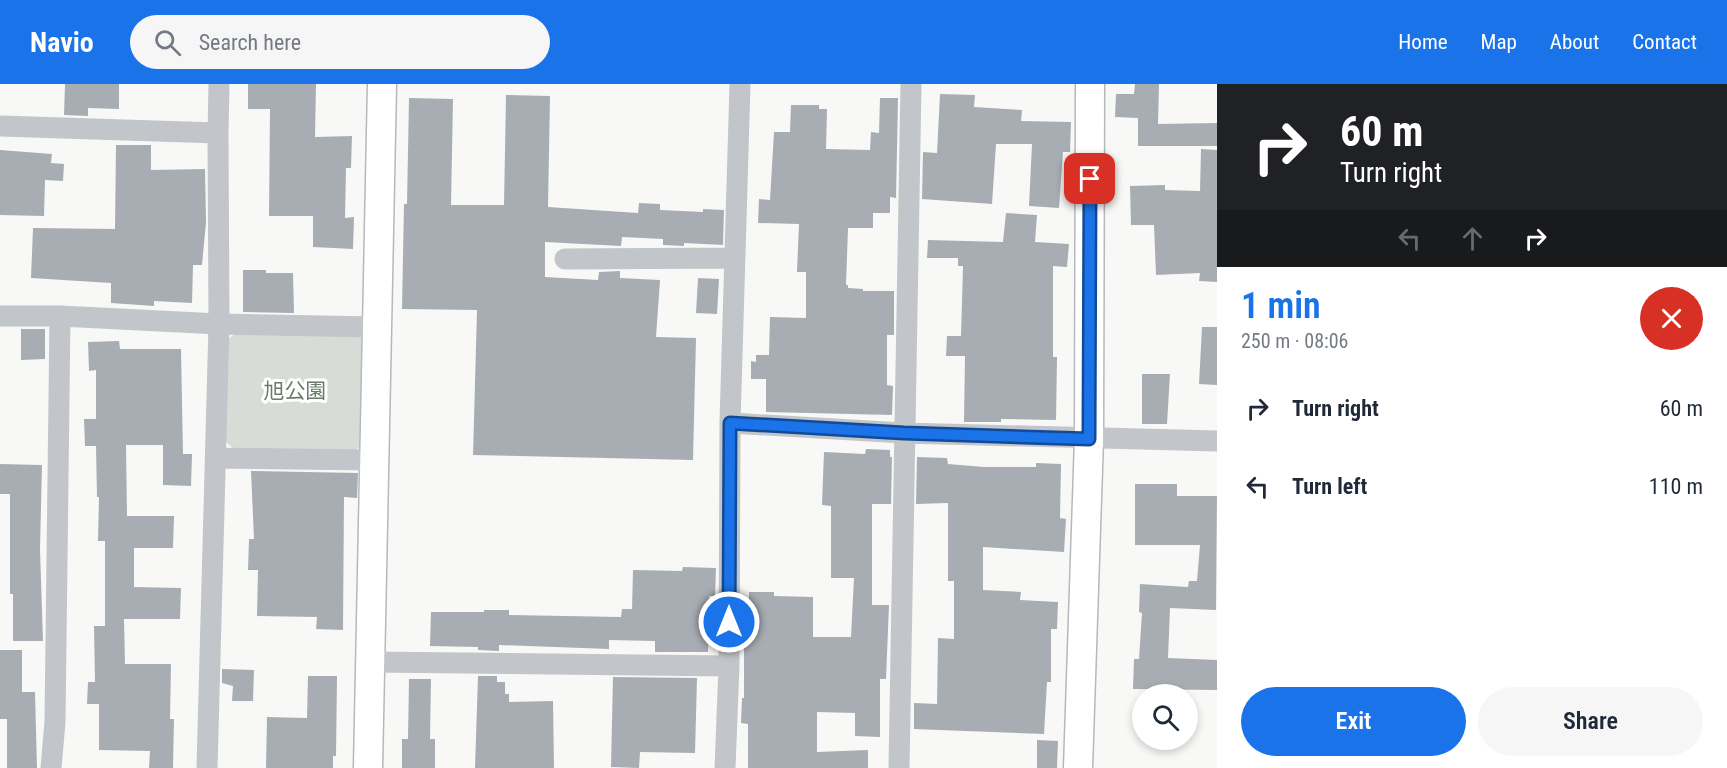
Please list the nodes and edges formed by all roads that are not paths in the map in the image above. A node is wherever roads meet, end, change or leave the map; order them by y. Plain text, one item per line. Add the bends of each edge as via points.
1 (219, 84) edge
2 (382, 84) edge
3 (740, 84) edge
4 (910, 84) edge
5 (1090, 84) edge
6 (0, 126) edge
7 (218, 133) junction
8 (735, 258) junction
9 (565, 259) dead end
10 (0, 316) edge
11 (60, 316) junction
12 (219, 324) junction
13 (376, 327) junction
14 (730, 423) junction
15 (904, 433) junction
16 (1089, 439) junction
17 (1217, 441) edge
18 (217, 458) junction
19 (373, 460) junction
20 (370, 662) junction
21 (729, 666) junction
22 (51, 768) edge
23 (207, 768) edge
24 (368, 768) edge
25 (725, 768) edge
26 (898, 768) edge
27 (1078, 768) edge

1 - 7 street
2 - 13 street
3 - 8 street
4 - 15 street
5 - 16 street
6 - 7 street
7 - 12 street
8 - 9 street
8 - 14 street
10 - 11 street
11 - 12 street
11 - 22 street via 56,722
12 - 13 street
12 - 18 street
13 - 19 street
14 - 15 street
14 - 21 street
15 - 16 street
15 - 26 street
16 - 17 street
16 - 27 street
18 - 19 street
18 - 23 street
19 - 20 street
20 - 21 street
20 - 24 street
21 - 25 street

